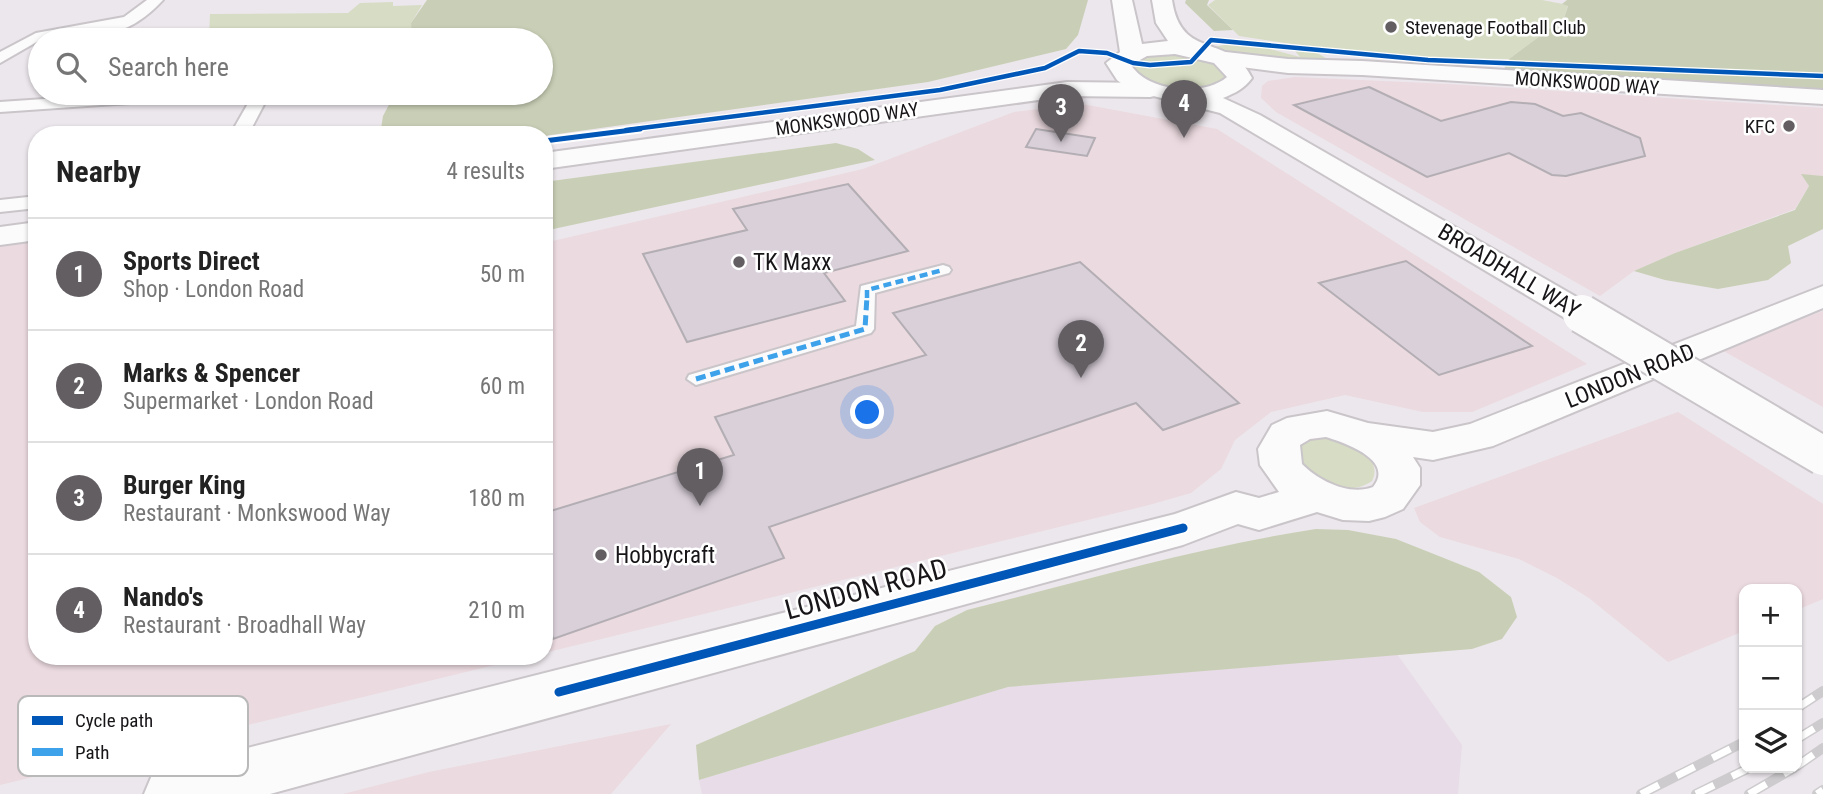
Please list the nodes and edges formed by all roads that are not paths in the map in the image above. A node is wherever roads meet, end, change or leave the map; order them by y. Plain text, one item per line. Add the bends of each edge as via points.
1 (156, 0) edge
2 (1122, 0) edge
3 (1162, 0) edge
4 (128, 21) junction
5 (82, 28) edge
6 (111, 28) edge
7 (28, 43) edge
8 (28, 44) edge
9 (23, 45) junction
10 (1193, 49) junction
11 (0, 58) edge
12 (1125, 59) junction
13 (1234, 73) junction
14 (1150, 90) junction
15 (1190, 96) junction
16 (1823, 97) edge
17 (1823, 104) edge
18 (29, 105) edge
19 (255, 105) edge
20 (0, 107) edge
21 (244, 126) edge
22 (553, 151) edge
23 (553, 160) edge
24 (28, 203) edge
25 (0, 206) edge
26 (28, 221) edge
27 (0, 225) edge
28 (28, 232) edge
29 (0, 236) edge
30 (943, 270) dead end
31 (1823, 296) edge
32 (1592, 310) junction
33 (696, 379) dead end
34 (1823, 435) edge
35 (1417, 456) junction
36 (1823, 456) edge
37 (1298, 480) junction
38 (248, 774) edge
39 (240, 776) edge
40 (172, 794) edge

1 - 4 street
2 - 12 main road via 1131,42
3 - 10 main road via 1173,36
4 - 5 street
4 - 6 street
7 - 9 street
8 - 9 street
9 - 11 street
10 - 12 main road, MONKSWOOD WAY via 1161,47
10 - 13 main road
12 - 14 main road via 1128,79
12 - 22 main road, MONKSWOOD WAY via 1081,79
13 - 15 main road via 1226,89
13 - 16 main road, MONKSWOOD WAY via 1288,66 1387,70
13 - 17 main road, MONKSWOOD WAY via 1364,74
13 - 32 main road, BROADHALL WAY via 1248,103
14 - 15 main road, MONKSWOOD WAY
14 - 23 main road, MONKSWOOD WAY via 1067,89
15 - 32 main road, BROADHALL WAY via 1229,108
18 - 20 street
19 - 21 street
24 - 25 street
26 - 27 main road
28 - 29 main road
30 - 33 street via 867,290 865,329
31 - 35 main road, LONDON ROAD via 1509,425
32 - 34 main road, BROADHALL WAY
32 - 36 main road, BROADHALL WAY, bridge
35 - 37 main road via 1394,495 1380,503 1343,505
35 - 37 main road via 1327,424 1298,428 1289,431 1279,445 1279,458
37 - 38 main road, LONDON ROAD via 1300,502 1259,514 1236,508 1183,528
39 - 40 main road, LONDON ROAD

